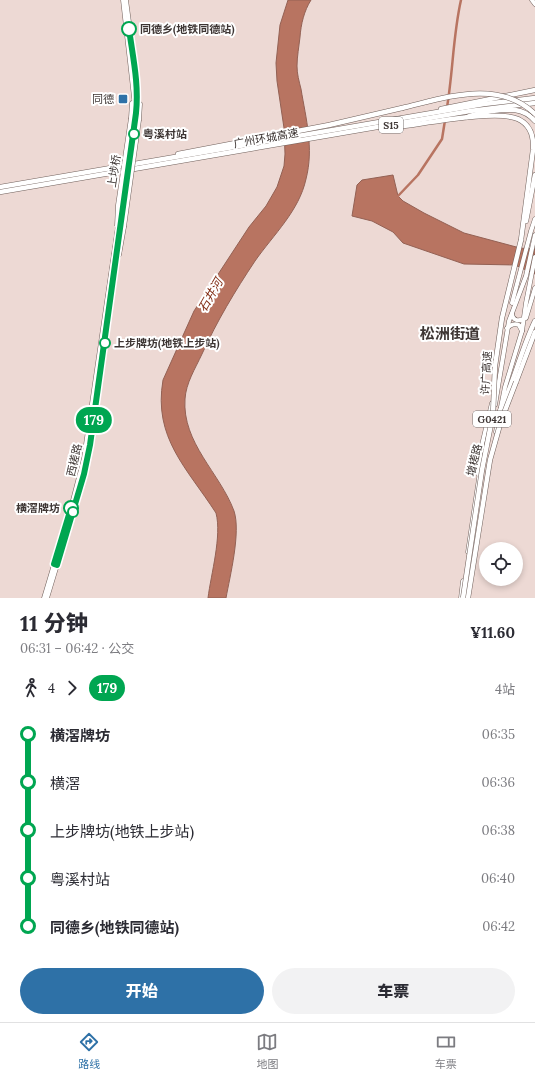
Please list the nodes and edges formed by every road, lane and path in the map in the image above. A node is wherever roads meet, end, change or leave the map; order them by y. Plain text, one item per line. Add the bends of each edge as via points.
1 (123, 0) edge
2 (126, 0) edge
3 (532, 0) edge
4 (535, 4) edge
5 (135, 89) junction
6 (535, 90) edge
7 (535, 98) edge
8 (535, 103) edge
9 (535, 114) edge
10 (398, 119) junction
11 (459, 119) junction
12 (535, 121) edge
13 (355, 131) junction
14 (248, 145) junction
15 (535, 175) edge
16 (535, 180) edge
17 (0, 187) edge
18 (532, 191) junction
19 (0, 192) edge
20 (535, 219) edge
21 (120, 226) junction
22 (535, 235) edge
23 (521, 240) junction
24 (535, 257) edge
25 (528, 276) junction
26 (535, 288) edge
27 (512, 311) junction
28 (524, 318) junction
29 (509, 321) junction
30 (535, 321) edge
31 (524, 324) junction
32 (507, 328) junction
33 (522, 331) junction
34 (535, 332) edge
35 (535, 341) edge
36 (501, 372) junction
37 (516, 382) junction
38 (500, 411) junction
39 (481, 467) junction
40 (489, 470) junction
41 (479, 476) junction
42 (44, 598) edge
43 (47, 598) edge
44 (462, 598) edge
45 (469, 598) edge

1 - 5 main road
2 - 5 main road via 135,63
3 - 4 main road
5 - 21 main road, 上埗桥, bridge via 135,119
6 - 10 highway
7 - 10 highway, 广州环城高速 / S15, bridge
8 - 13 highway, 广州环城高速 / S15 via 470,111
9 - 14 highway, bridge via 510,98 475,92
10 - 14 highway, 广州环城高速 / S15
11 - 12 highway via 477,113 510,109 526,113
11 - 13 highway
11 - 23 highway via 489,116 517,118 532,133 533,155
13 - 14 highway, 广州环城高速 / S15
14 - 17 highway via 209,147 119,167
14 - 19 highway, 广州环城高速 / S15
15 - 18 highway, 许广高速 / G0421
16 - 18 highway
18 - 23 highway, 许广高速 / G0421
20 - 29 main road
21 - 42 main road, 西槎路 via 84,458
21 - 43 main road, 西槎路 via 89,452
22 - 25 main road, 增槎路
23 - 44 highway, 许广高速 / G0421, bridge via 502,318 495,366 493,414
24 - 25 main road, 增槎路
25 - 27 main road, 增槎路
25 - 28 main road, 增槎路
26 - 31 main road
27 - 28 main road via 515,320
27 - 29 main road, 增槎路
28 - 31 main road, 增槎路
29 - 32 main road, 增槎路
30 - 38 highway
31 - 33 main road, 增槎路
32 - 33 main road via 517,324
32 - 36 main road, 增槎路
33 - 38 main road, 增槎路
34 - 37 highway
35 - 37 highway, G0421
36 - 39 main road, 增槎路
36 - 41 main road via 482,445
37 - 45 highway, G0421, bridge via 490,460
38 - 40 main road, 增槎路
39 - 40 main road via 486,466
39 - 41 main road, 增槎路
40 - 45 main road, 增槎路
41 - 44 main road, 增槎路

